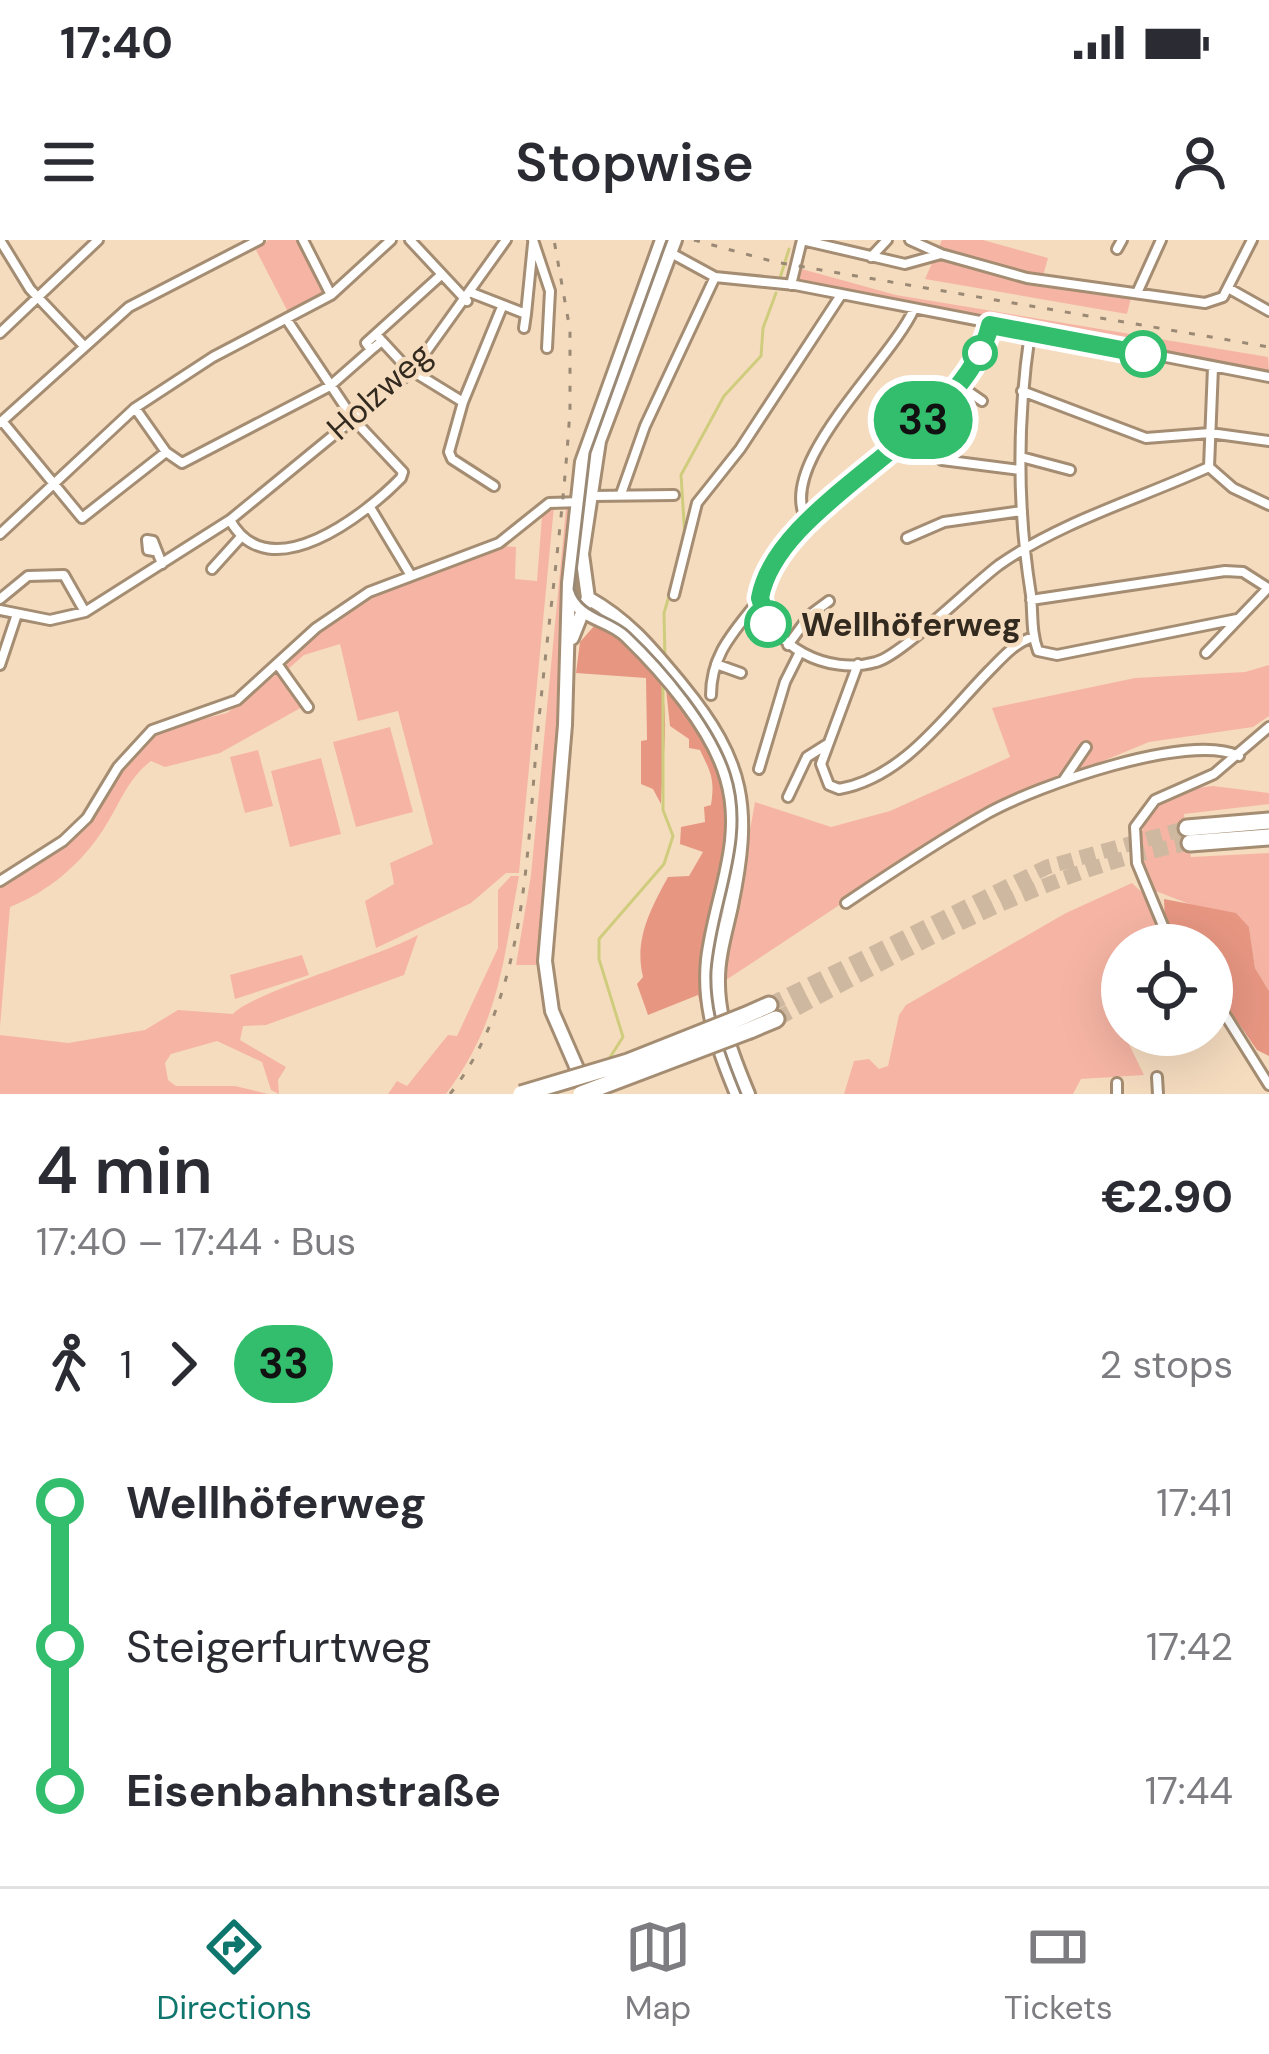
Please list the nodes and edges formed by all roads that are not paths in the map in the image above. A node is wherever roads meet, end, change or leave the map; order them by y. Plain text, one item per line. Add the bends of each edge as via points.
1 (0, 240) edge
2 (98, 240) edge
3 (259, 240) edge
4 (303, 240) edge
5 (392, 240) edge
6 (410, 240) edge
7 (506, 240) edge
8 (533, 240) edge
9 (802, 240) edge
10 (886, 240) edge
11 (910, 240) edge
12 (1161, 240) edge
13 (1252, 240) edge
14 (664, 243) edge
15 (941, 254) junction
16 (871, 257) junction
17 (4, 261) edge
18 (440, 277) junction
19 (715, 277) junction
20 (791, 284) junction
21 (1228, 288) junction
22 (1137, 293) junction
23 (331, 295) junction
24 (841, 295) junction
25 (469, 297) junction
26 (39, 299) junction
27 (502, 307) junction
28 (914, 309) junction
29 (1269, 311) edge
30 (526, 314) junction
31 (287, 320) junction
32 (990, 325) junction
33 (524, 328) dead end
34 (0, 333) edge
35 (1030, 333) junction
36 (379, 338) junction
37 (84, 346) junction
38 (547, 348) dead end
39 (1213, 367) junction
40 (412, 370) junction
41 (1269, 377) edge
42 (956, 383) junction
43 (330, 386) junction
44 (1022, 391) junction
45 (982, 400) dead end
46 (463, 402) junction
47 (135, 408) junction
48 (353, 420) junction
49 (1, 422) edge
50 (1210, 433) junction
51 (908, 436) junction
52 (1269, 441) edge
53 (166, 452) junction
54 (1021, 457) junction
55 (1209, 467) junction
56 (1020, 470) junction
57 (1070, 470) dead end
58 (53, 485) junction
59 (494, 486) dead end
60 (621, 494) junction
61 (674, 495) dead end
62 (586, 500) junction
63 (1269, 505) edge
64 (371, 509) junction
65 (1022, 511) junction
66 (230, 520) junction
67 (809, 524) junction
68 (0, 534) edge
69 (240, 538) junction
70 (907, 538) dead end
71 (154, 551) dead end
72 (1023, 551) junction
73 (162, 564) junction
74 (212, 569) dead end
75 (410, 574) junction
76 (1269, 587) edge
77 (569, 592) junction
78 (674, 595) dead end
79 (0, 598) edge
80 (588, 598) junction
81 (760, 598) junction
82 (1031, 600) junction
83 (829, 602) dead end
84 (0, 610) edge
85 (579, 610) junction
86 (85, 612) junction
87 (16, 617) junction
88 (1237, 620) junction
89 (568, 625) junction
90 (1033, 637) junction
91 (788, 645) junction
92 (800, 652) junction
93 (1206, 653) dead end
94 (655, 661) junction
95 (716, 664) junction
96 (858, 664) junction
97 (0, 665) edge
98 (278, 665) junction
99 (567, 667) junction
100 (741, 673) dead end
101 (670, 680) junction
102 (711, 695) dead end
103 (308, 707) dead end
104 (1269, 727) edge
105 (826, 745) junction
106 (1086, 747) dead end
107 (1239, 756) junction
108 (759, 769) dead end
109 (1063, 783) junction
110 (788, 797) dead end
111 (1269, 821) edge
112 (1269, 837) edge
113 (0, 881) edge
114 (846, 903) dead end
115 (1163, 924) edge
116 (772, 1012) tunnel mouth
117 (747, 1023) junction
118 (1233, 1025) edge
119 (1156, 1077) dead end
120 (1269, 1084) edge
121 (521, 1094) edge
122 (585, 1094) edge
123 (737, 1094) edge
124 (748, 1094) edge
125 (1158, 1094) edge

1 - 17 street
2 - 26 street
3 - 37 street via 140,299
4 - 23 street
5 - 23 street
6 - 18 street
7 - 25 street, Holzweg
8 - 30 street
8 - 38 street via 550,291
9 - 16 street
9 - 20 street
10 - 16 street
11 - 15 street
12 - 22 street
13 - 21 street
14 - 19 street
14 - 62 main road via 584,454
15 - 16 street via 915,264
15 - 22 street via 1027,278
17 - 26 street
18 - 25 street
18 - 36 street
19 - 20 street
19 - 60 street
20 - 24 street
21 - 22 street via 1205,303
21 - 29 street
23 - 31 street
24 - 28 street
24 - 78 street via 697,503
25 - 27 street
25 - 40 street, Holzweg
26 - 34 street
26 - 37 street
27 - 30 street
27 - 46 street
28 - 32 street
28 - 67 street via 800,483 798,504
30 - 33 street
31 - 43 street
31 - 47 street
32 - 35 street
32 - 42 street
35 - 39 street
35 - 44 street
36 - 40 street
36 - 43 street
37 - 49 street
39 - 41 street
39 - 50 street
40 - 46 street
40 - 48 street, Holzweg
42 - 45 street
42 - 51 street
43 - 48 street
43 - 53 street via 182,463
44 - 50 street via 1146,438
44 - 54 street
46 - 59 street via 450,456
47 - 53 street
47 - 58 street
48 - 64 street via 403,472
48 - 66 street, Holzweg
49 - 58 street
50 - 52 street
50 - 55 street
51 - 56 street via 942,460
51 - 67 street
53 - 58 street via 82,518
54 - 56 street
54 - 57 street
55 - 63 street
55 - 72 street
56 - 65 street
58 - 68 street
60 - 61 street
60 - 62 street
62 - 75 street via 549,503 499,543
62 - 77 main road
62 - 80 main road via 581,576
64 - 69 street via 336,533 299,544
64 - 75 street
65 - 70 street via 944,522
65 - 72 street
66 - 69 street
66 - 73 street, Holzweg
67 - 81 street via 769,568
69 - 74 street
71 - 73 street
72 - 82 street
72 - 96 street via 879,662
73 - 86 street, Holzweg
75 - 98 street via 339,610
76 - 82 street via 1225,571
76 - 88 street
77 - 85 main road
77 - 89 main road
79 - 86 street via 28,576 64,575
80 - 85 main road
80 - 94 main road via 626,619
81 - 91 street via 774,634
81 - 95 street
82 - 90 street
83 - 91 street
84 - 87 street
85 - 89 main road
85 - 94 main road
85 - 99 main road
86 - 87 street
87 - 97 street
88 - 90 street via 1057,656 1039,651
88 - 93 street
89 - 99 main road
90 - 105 street via 874,777 850,787 829,784 822,775
91 - 92 street
92 - 96 street
92 - 108 street
94 - 101 main road
95 - 100 street
95 - 102 street
96 - 105 street
98 - 103 street
98 - 113 street via 219,710 152,730 64,841
99 - 122 main road via 545,961 552,1011
101 - 123 main road via 710,740 733,803 707,982
101 - 124 main road via 720,736 743,802 718,979
104 - 107 street
105 - 110 street via 807,757
106 - 109 street
107 - 109 street via 1169,755
107 - 115 street via 1155,800 1135,827 1135,855
109 - 114 street via 992,811
111 - 112 highway via 1188,836
116 - 117 highway
117 - 121 highway, bridge
117 - 122 highway, bridge
118 - 120 street
119 - 125 street

